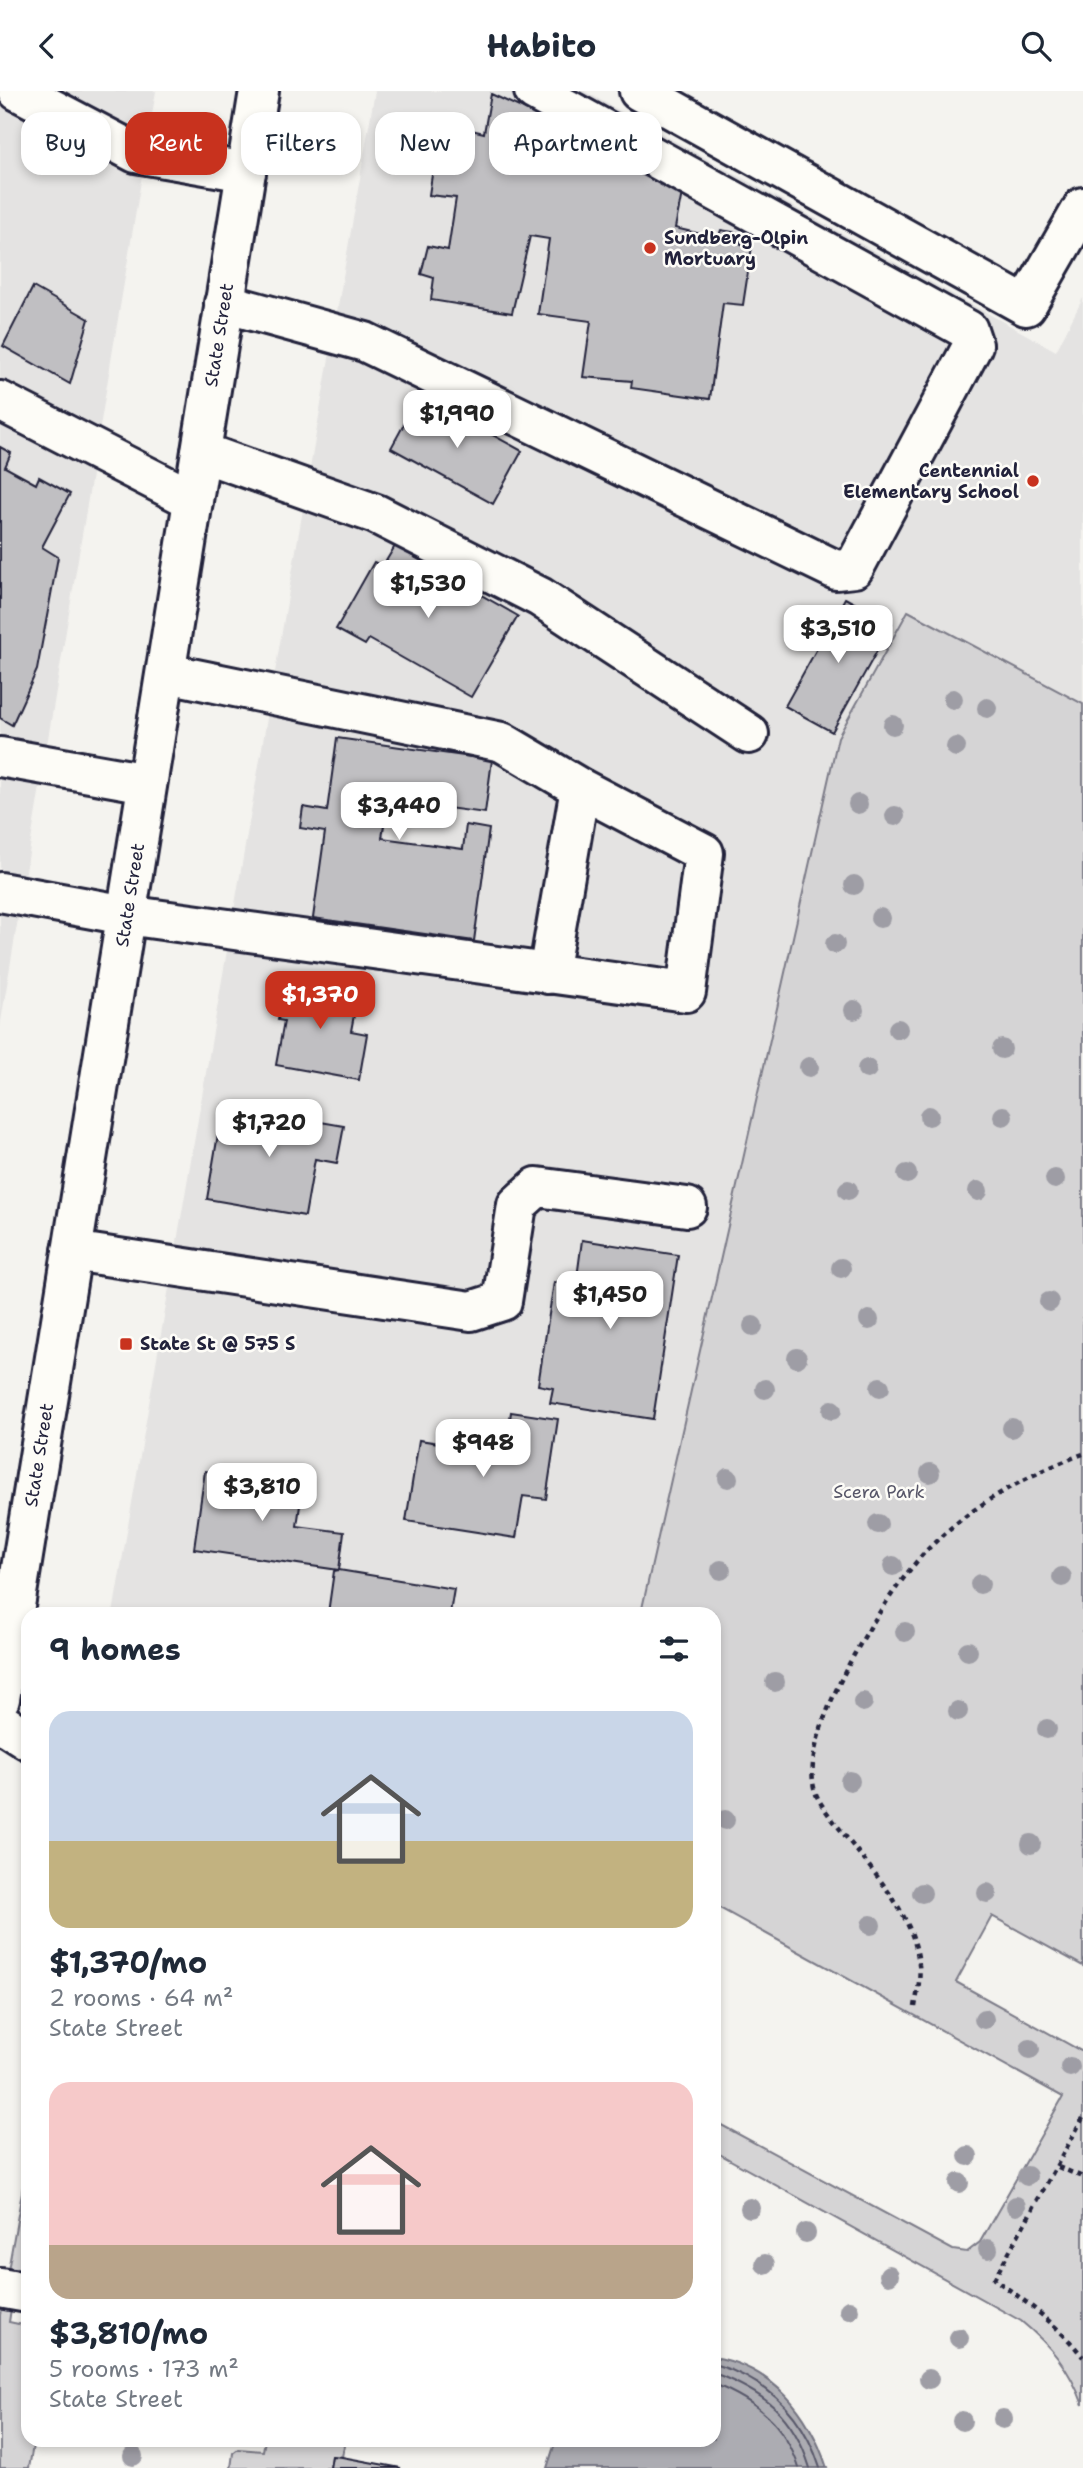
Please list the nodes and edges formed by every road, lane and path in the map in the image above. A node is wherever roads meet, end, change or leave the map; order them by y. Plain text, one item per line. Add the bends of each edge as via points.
1 (18, 91) edge
2 (259, 91) edge
3 (534, 91) edge
4 (639, 91) edge
5 (256, 112) edge
6 (241, 171) edge
7 (246, 175) edge
8 (1083, 207) edge
9 (225, 303) junction
10 (0, 401) edge
11 (201, 452) junction
12 (193, 500) junction
13 (167, 673) junction
14 (749, 734) dead end
15 (0, 757) edge
16 (147, 783) junction
17 (580, 788) junction
18 (0, 892) edge
19 (126, 915) junction
20 (548, 974) junction
21 (687, 1207) dead end
22 (72, 1251) junction
23 (1083, 1454) edge
24 (0, 1699) edge
25 (0, 1722) edge
26 (21, 1736) edge
27 (915, 2007) dead end
28 (1083, 2118) edge
29 (1058, 2167) junction
30 (1083, 2177) edge
31 (0, 2288) edge
32 (21, 2292) edge
33 (1083, 2357) edge

1 - 6 main road via 135,153
2 - 5 main road, State Street
3 - 9 main road via 968,330 972,345 854,568 836,570 365,342
4 - 8 main road via 1026,306
7 - 9 main road, State Street
9 - 11 main road, State Street
10 - 12 main road
11 - 12 main road, State Street
11 - 14 main road via 376,514 540,597
12 - 13 main road, State Street
13 - 16 main road, State Street
13 - 17 main road via 502,742
15 - 16 main road
16 - 19 main road, State Street
17 - 20 main road
17 - 20 main road via 704,853 686,992
18 - 19 main road
19 - 20 main road
19 - 22 main road, State Street
21 - 22 main road via 537,1187 517,1205 502,1301 471,1311
22 - 24 main road, State Street
23 - 27 path via 1006,1488 930,1547 861,1645 826,1713 816,1746 813,1783 828,1814 899,1908 919,1963
25 - 26 main road
28 - 29 path
29 - 30 path
29 - 33 path via 994,2279 1033,2306
31 - 32 main road

